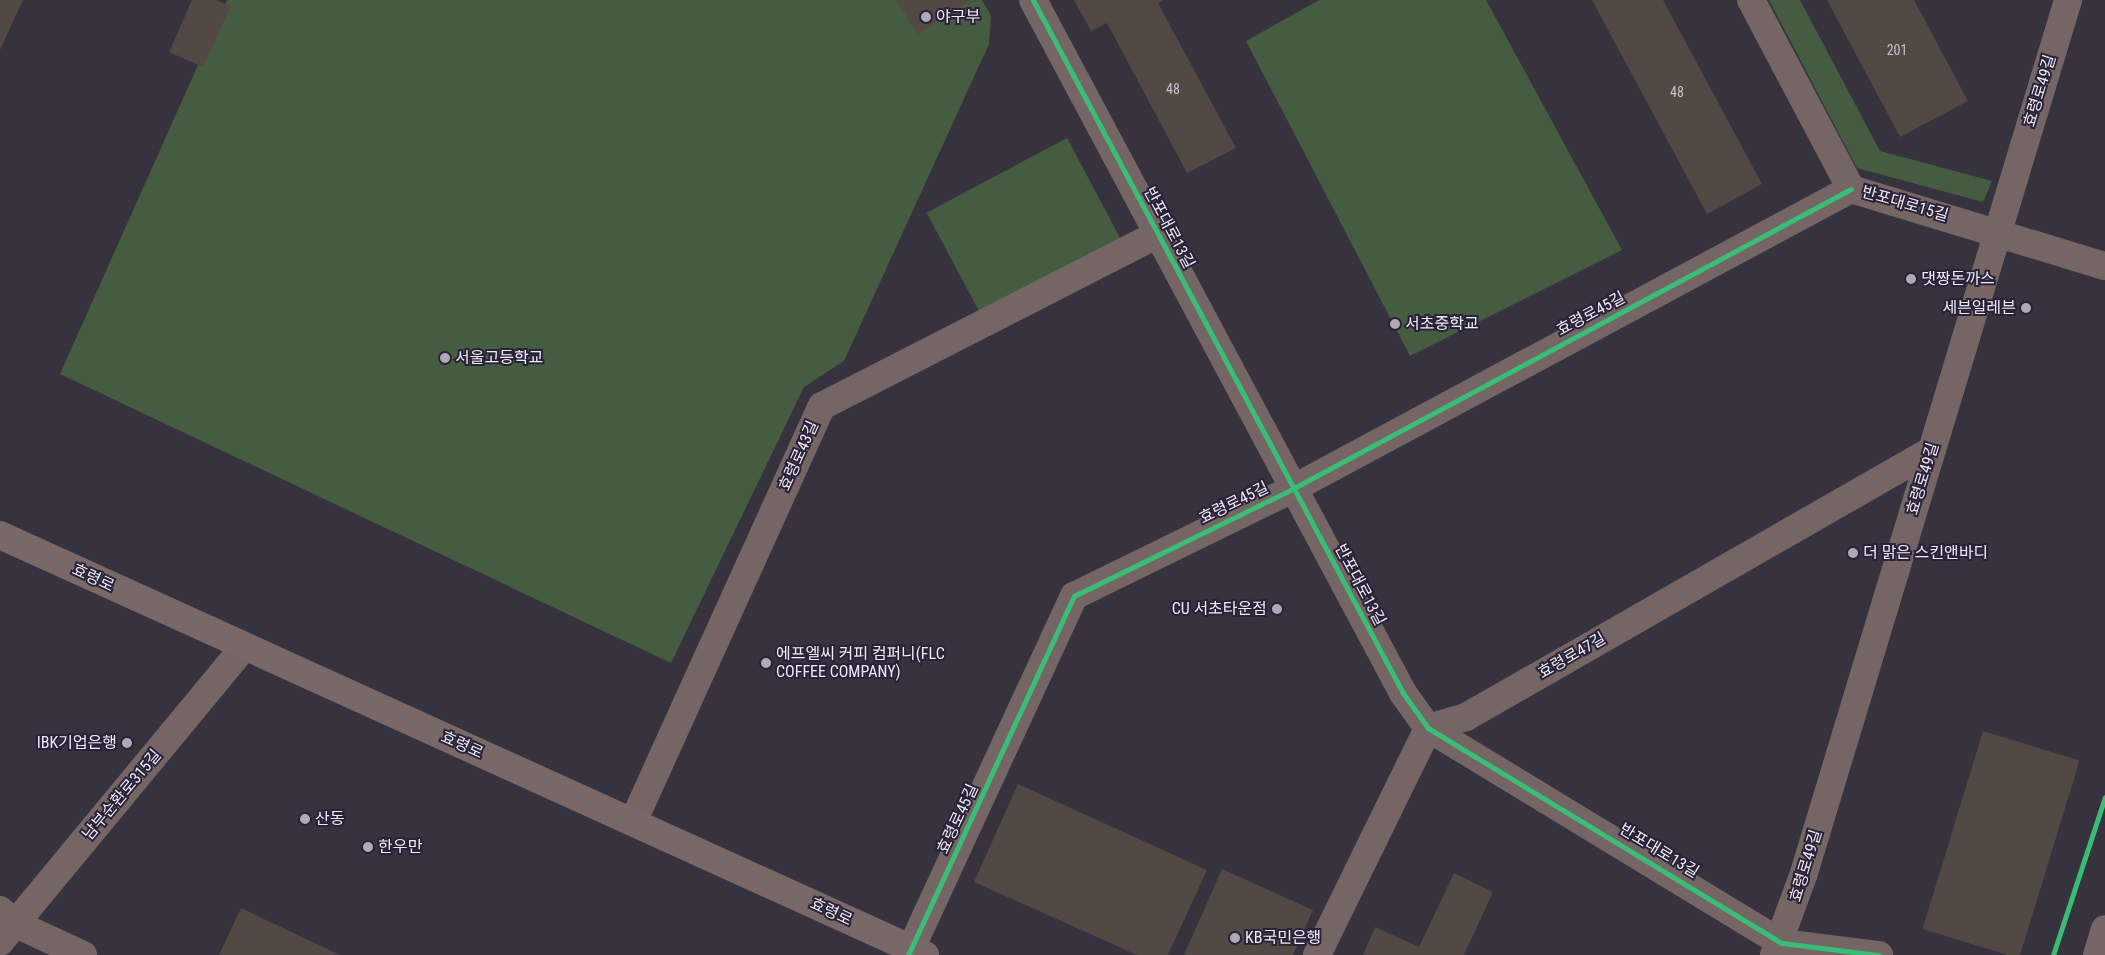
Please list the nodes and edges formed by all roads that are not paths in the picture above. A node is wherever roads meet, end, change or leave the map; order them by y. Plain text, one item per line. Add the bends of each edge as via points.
1 (1033, 0) edge
2 (1751, 0) edge
3 (2068, 0) edge
4 (1851, 189) junction
5 (1998, 231) junction
6 (1158, 234) junction
7 (2105, 266) edge
8 (1932, 450) junction
9 (1294, 488) junction
10 (0, 535) edge
11 (244, 647) junction
12 (1428, 728) junction
13 (633, 822) junction
14 (5, 925) edge
15 (2105, 929) edge
16 (1778, 949) edge
17 (915, 953) edge
18 (83, 955) edge
19 (1317, 955) edge
20 (1879, 955) edge
21 (2097, 955) edge

1 - 6 street, 반포대로13길
2 - 4 street, 반포대로15길
3 - 5 street, 효령로49길
4 - 5 street, 반포대로15길
4 - 9 street, 효령로45길
5 - 7 street, 반포대로15길
5 - 8 street, 효령로49길
6 - 9 street, 반포대로13길
6 - 13 street, 효령로43길 via 822,406
8 - 12 street, 효령로47길 via 1466,717
8 - 16 street, 효령로49길
9 - 12 street, 반포대로13길 via 1403,693
9 - 17 street, 효령로45길 via 1074,596
10 - 11 main road, 효령로
11 - 13 main road, 효령로
11 - 14 street, 남부순환로315길
12 - 16 street, 반포대로13길
12 - 19 street
13 - 17 main road, 효령로
14 - 18 street
15 - 21 main road
16 - 20 street, 반포대로13길

